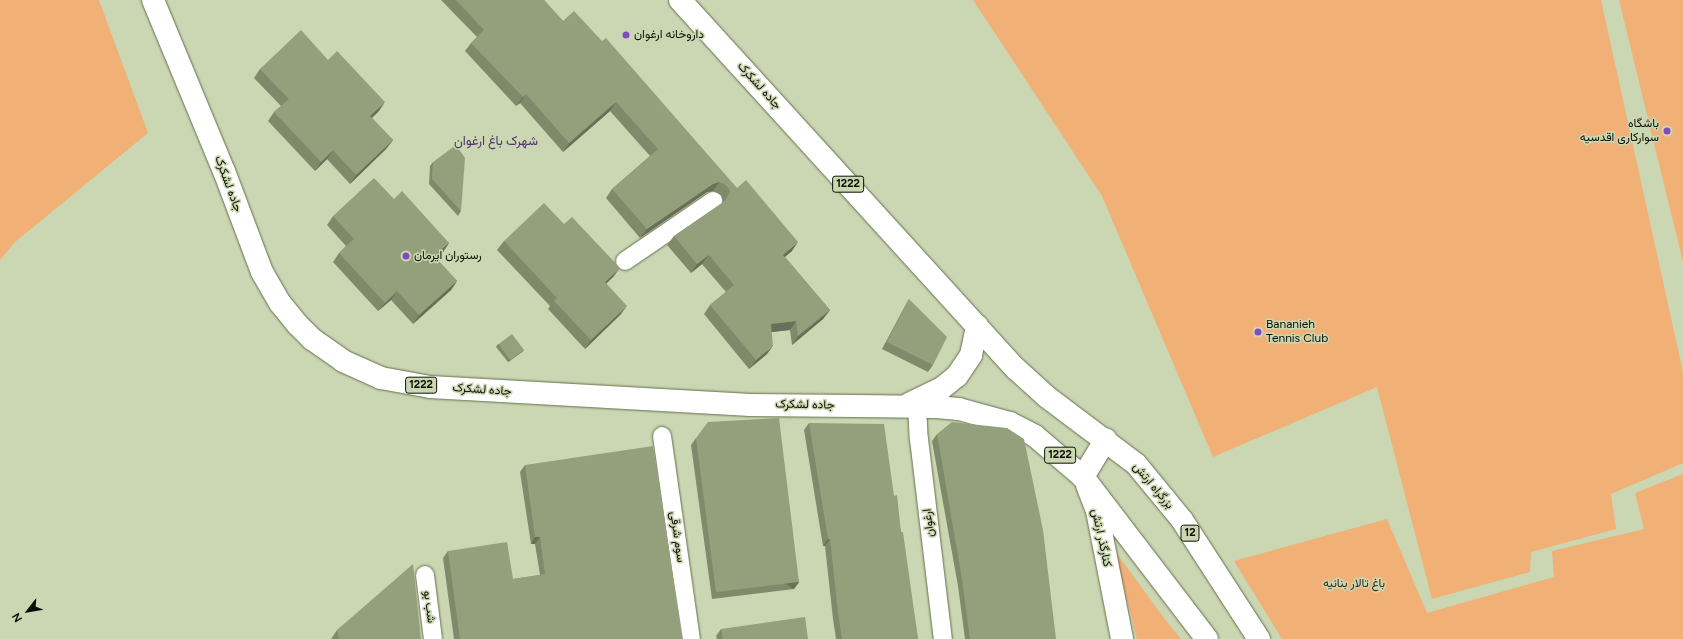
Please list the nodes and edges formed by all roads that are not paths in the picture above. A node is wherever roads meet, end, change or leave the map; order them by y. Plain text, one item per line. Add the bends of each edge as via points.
1 (153, 0) edge
2 (680, 0) edge
3 (713, 201) edge
4 (625, 261) dead end
5 (977, 326) junction
6 (1015, 368) joint
7 (910, 407) junction
8 (662, 436) dead end
9 (1035, 436) joint
10 (1106, 439) junction
11 (1083, 477) junction
12 (425, 575) dead end
13 (433, 639) edge
14 (692, 639) edge
15 (943, 639) edge
16 (1122, 639) edge
17 (1207, 639) edge
18 (1259, 639) edge

1 - 7 main road, جاده لشکرک / 1222 via 224,171 262,272 280,304 298,325 328,351 360,371 381,378 430,387 750,405
2 - 5 main road, جاده لشکرک / 1222
3 - 4 street
5 - 6 main road, جاده لشکرک / 1222
5 - 7 main road, 1222 via 971,355 957,376
6 - 10 main road, بزرگراه ارتش / 1222 via 1047,397
7 - 9 main road, جاده لشکرک / 1222 via 959,409 1010,423
7 - 15 street, ارغوان via 919,439
8 - 14 street, سوم شرقی
9 - 11 main road, کنارگذر ارتش / 1222
10 - 11 main road
10 - 18 main road, بزرگراه ارتش / 12 via 1136,464 1182,520
11 - 16 main road, کنارگذر ارتش via 1097,511
11 - 17 main road
12 - 13 street, شب بو

